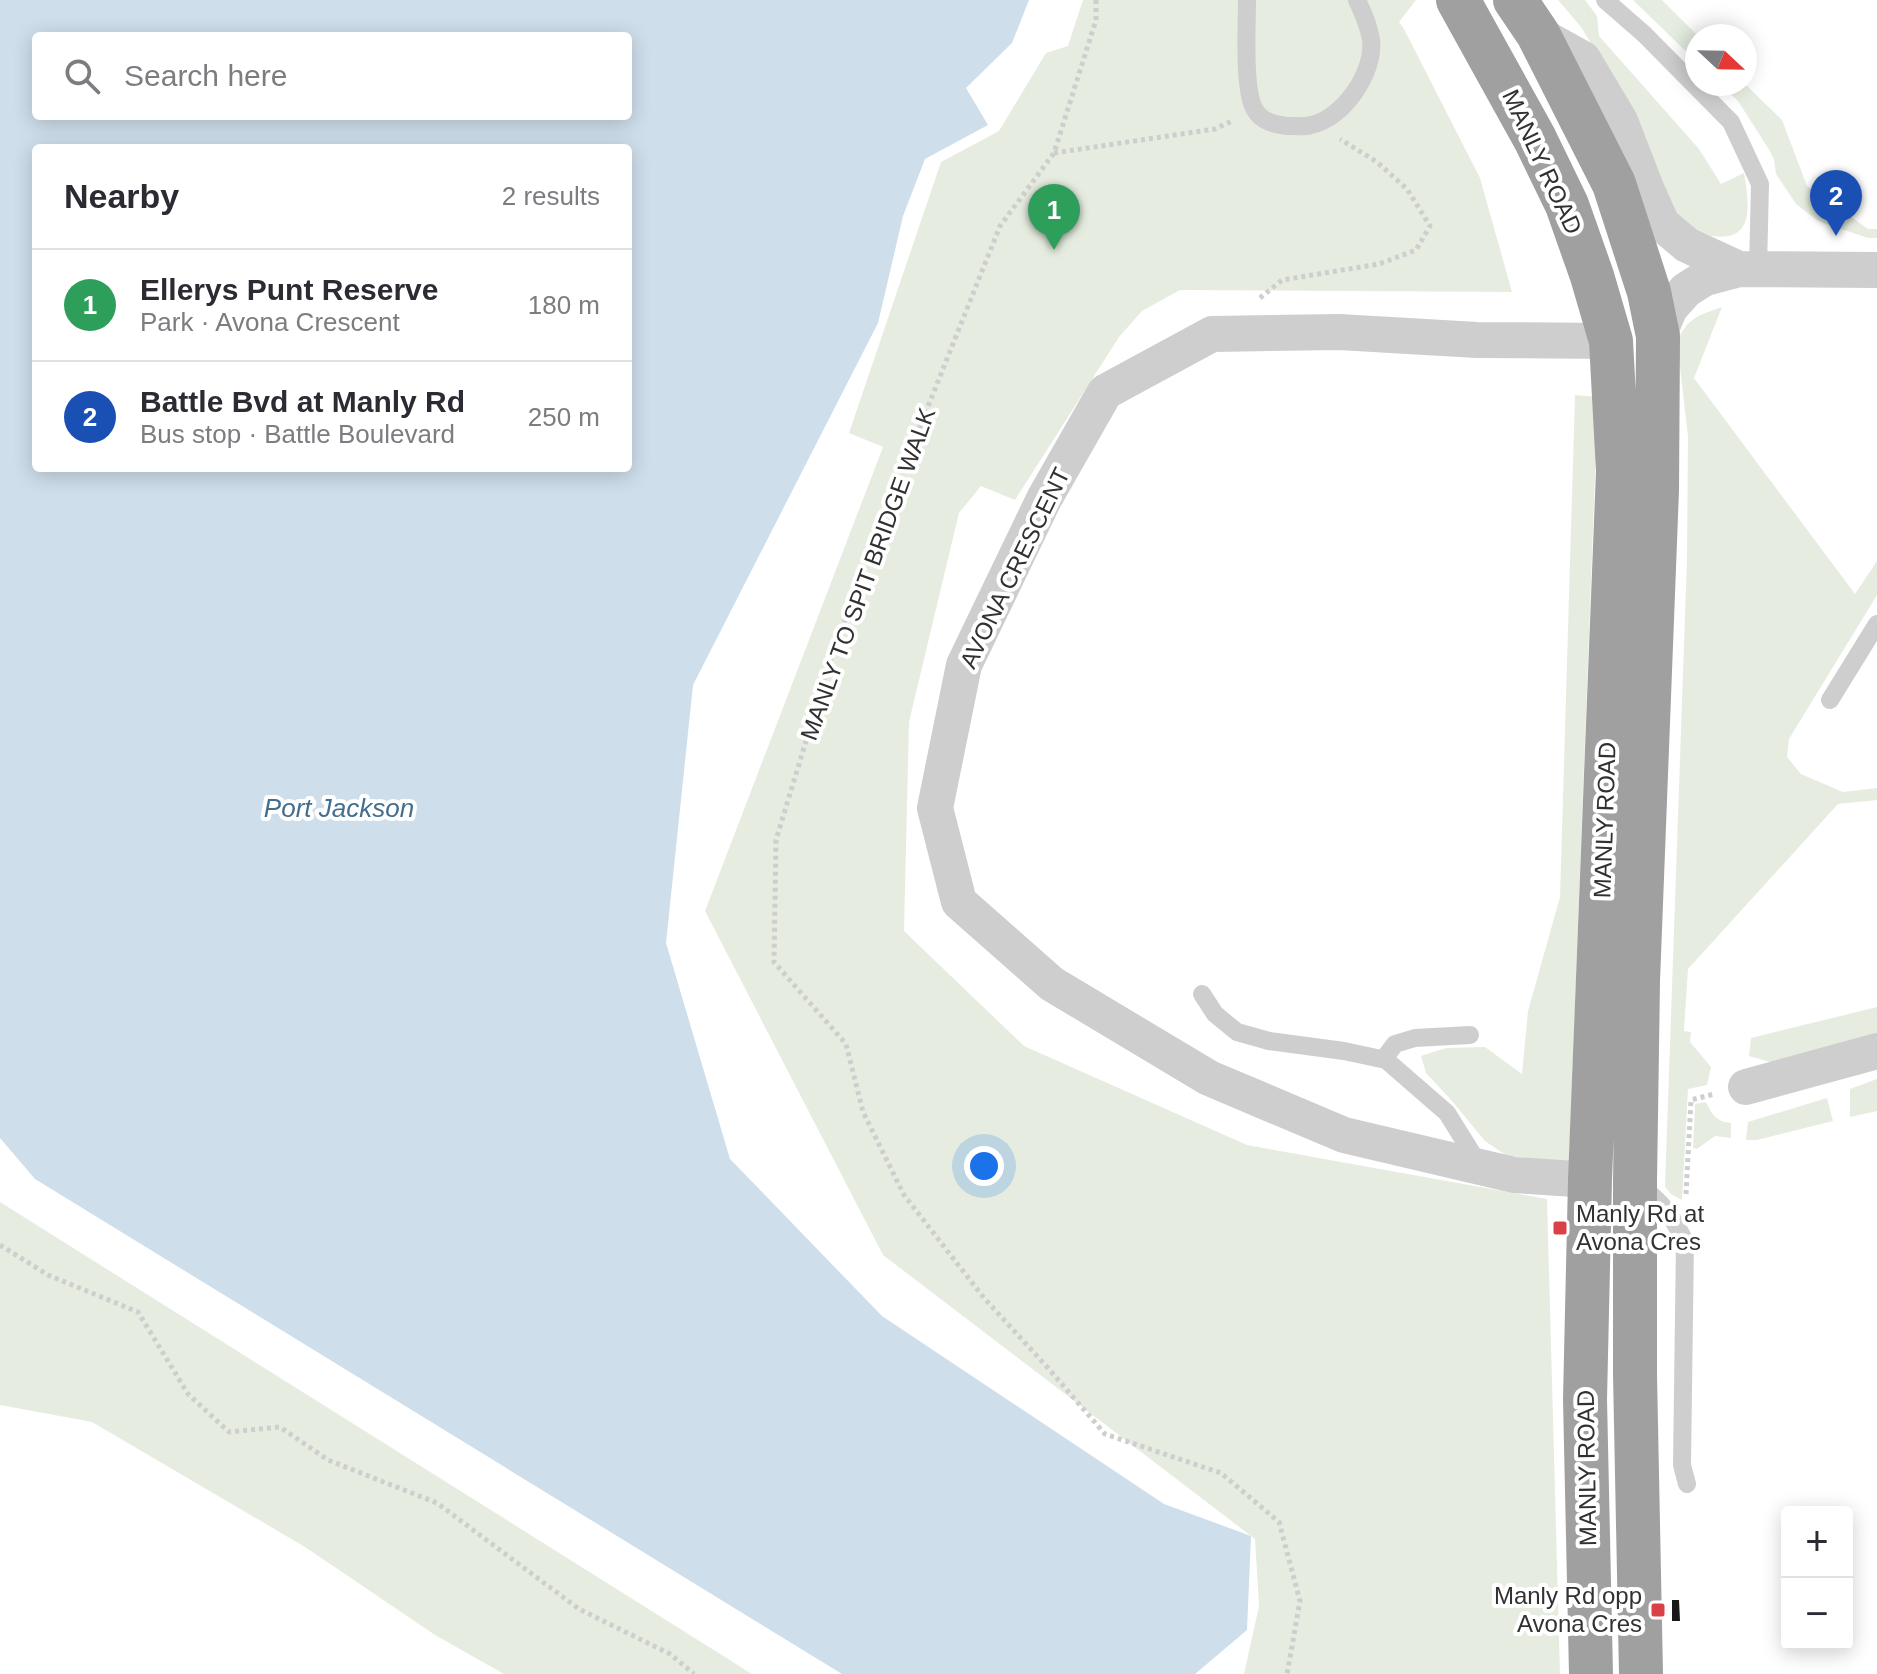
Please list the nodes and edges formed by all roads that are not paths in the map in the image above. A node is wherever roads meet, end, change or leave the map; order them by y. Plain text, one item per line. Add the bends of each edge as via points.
1 (1247, 0) edge
2 (1357, 0) edge
3 (1458, 0) edge
4 (1605, 0) edge
5 (1526, 17) edge
6 (1748, 269) junction
7 (1877, 270) edge
8 (1658, 336) junction
9 (1611, 341) junction
10 (1877, 624) edge
11 (1830, 700) dead end
12 (1202, 994) dead end
13 (1470, 1035) dead end
14 (1877, 1051) edge
15 (1386, 1060) junction
16 (1746, 1087) road end
17 (1480, 1167) junction
18 (1590, 1180) junction
19 (1635, 1182) junction
20 (1687, 1484) dead end
21 (1591, 1674) edge
22 (1641, 1674) edge

1 - 2 lane via 1254,110 1271,124 1291,126 1327,119 1357,90 1372,43
3 - 9 highway, MANLY ROAD via 1567,205
4 - 6 lane via 1731,122 1760,184
5 - 6 street via 1583,59 1620,121 1662,224 1687,245
5 - 8 highway, MANLY ROAD via 1614,184
6 - 7 street
6 - 8 street via 1705,278 1686,290 1670,308
8 - 19 highway, MANLY ROAD
9 - 17 street, AVONA CRESCENT via 1339,332 1212,334 1105,392 1044,499 964,665 935,808 959,902 1052,984 1209,1078 1344,1135
9 - 18 highway, MANLY ROAD via 1618,471
10 - 11 lane
12 - 15 lane via 1237,1032
13 - 15 lane via 1415,1038 1395,1044
14 - 16 street
15 - 17 lane via 1447,1113
17 - 18 street, AVONA CRESCENT
18 - 19 highway, AVONA CRESCENT
18 - 21 highway, MANLY ROAD via 1585,1399
19 - 20 lane via 1671,1214 1685,1241 1682,1465
19 - 22 highway, MANLY ROAD

